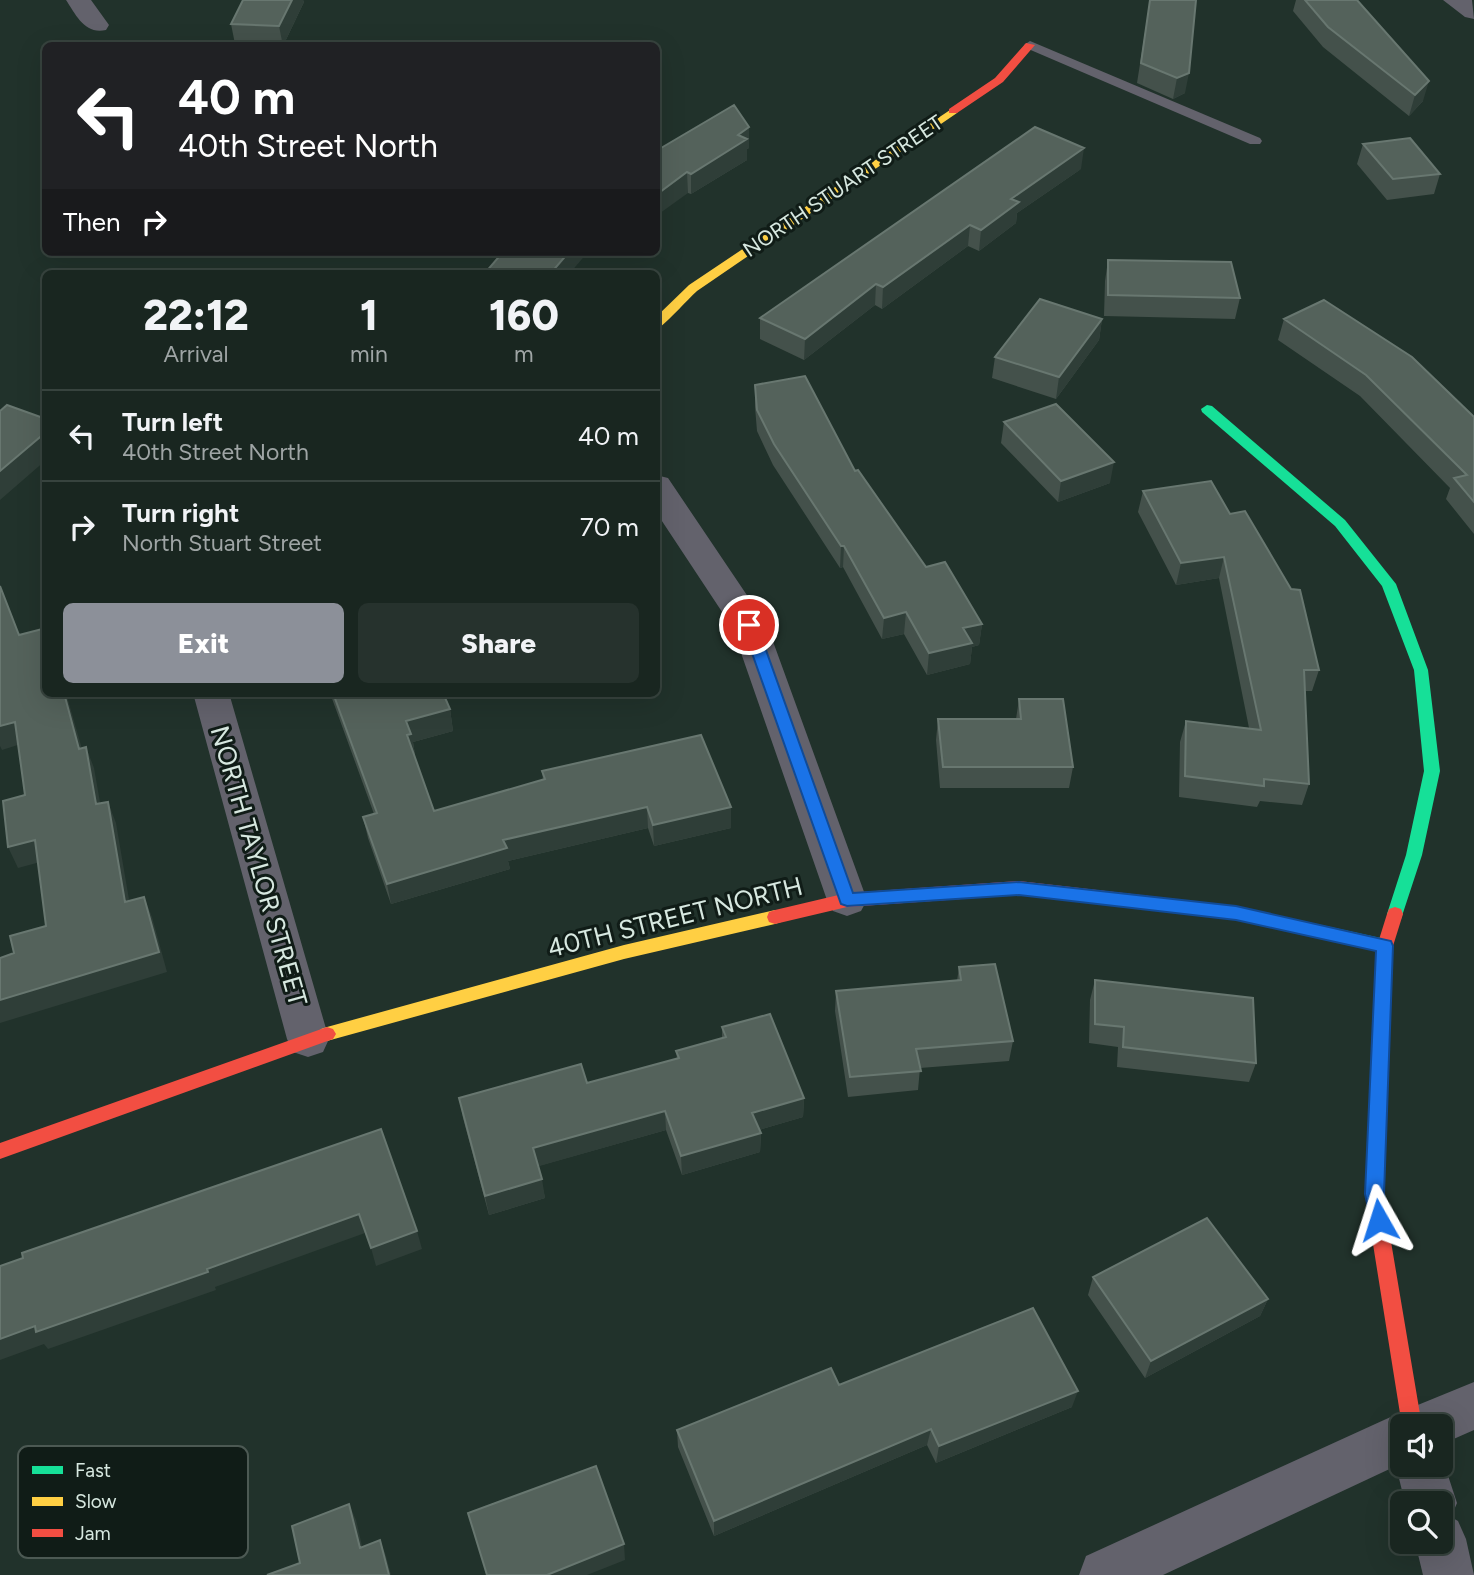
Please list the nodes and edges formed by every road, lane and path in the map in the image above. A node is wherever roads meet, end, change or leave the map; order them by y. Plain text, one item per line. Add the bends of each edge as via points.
1 (78, 0) edge
2 (1455, 0) edge
3 (1474, 12) edge
4 (97, 25) dead end
5 (1030, 45) joint
6 (1255, 141) dead end
7 (660, 321) edge
8 (1206, 409) dead end
9 (660, 492) edge
10 (212, 697) edge
11 (847, 900) junction
12 (1385, 946) junction
13 (308, 1039) junction
14 (0, 1151) edge
15 (1474, 1406) edge
16 (1410, 1414) edge
17 (1453, 1415) edge
18 (1390, 1443) edge
19 (1444, 1554) edge
20 (1105, 1575) edge
21 (1449, 1575) edge

1 - 4 street
2 - 3 street
5 - 6 lane
5 - 7 street, NORTH STUART STREET via 999,80 693,288
8 - 12 street via 1340,523 1389,584 1421,670 1432,771 1415,855
9 - 11 street via 749,625
10 - 13 street, NORTH TAYLOR STREET
11 - 12 street, 40TH STREET NORTH via 1019,888 1236,913
11 - 13 street, 40TH STREET NORTH via 624,952
12 - 16 street via 1374,1194
13 - 14 street, 40TH STREET NORTH
15 - 17 street
18 - 20 street
19 - 21 street

